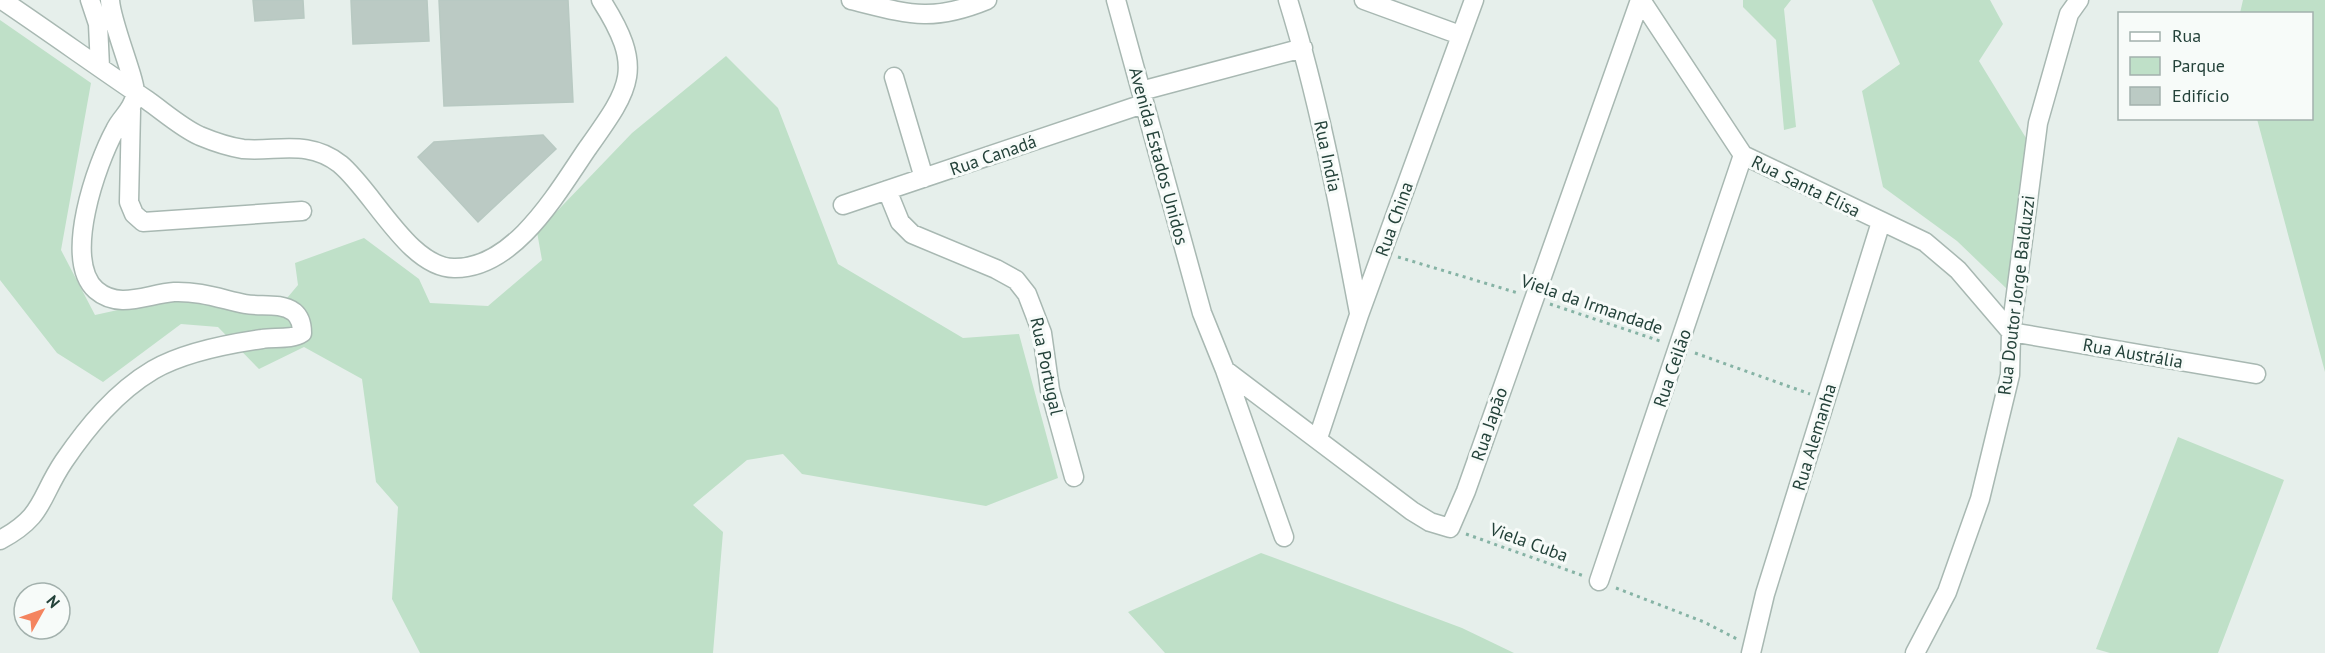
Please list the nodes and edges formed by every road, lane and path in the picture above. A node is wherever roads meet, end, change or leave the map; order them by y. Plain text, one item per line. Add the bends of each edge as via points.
1 (2, 0) edge
2 (90, 0) edge
3 (110, 0) edge
4 (601, 0) edge
5 (851, 0) edge
6 (987, 0) edge
7 (1116, 0) edge
8 (1288, 0) edge
9 (1364, 0) edge
10 (1474, 0) edge
11 (1640, 0) edge
12 (2079, 0) edge
13 (1460, 35) junction
14 (1303, 48) junction
15 (100, 67) junction
16 (894, 77) dead end
17 (1142, 98) junction
18 (134, 102) junction
19 (1743, 155) junction
20 (924, 178) junction
21 (887, 190) junction
22 (843, 205) dead end
23 (302, 211) dead end
24 (1881, 222) junction
25 (1382, 252) junction
26 (1533, 298) junction
27 (1359, 315) junction
28 (2011, 332) junction
29 (1679, 348) junction
30 (1225, 370) junction
31 (2256, 374) dead end
32 (1826, 400) junction
33 (1318, 438) junction
34 (1074, 477) dead end
35 (1450, 528) junction
36 (1284, 537) dead end
37 (0, 540) edge
38 (1599, 581) junction
39 (1751, 649) edge
40 (1915, 653) edge

1 - 15 street
2 - 15 street via 98,24
3 - 18 street
4 - 18 street via 627,51 630,71 625,87 607,122 544,212 501,255 481,266 452,269 429,261 409,244 338,163 290,146 243,149 199,135
5 - 6 street via 904,14 932,16
7 - 17 street, Avenida Estados Unidos
8 - 14 street, Rua India
9 - 13 street
10 - 13 street, Rua China
11 - 19 street, Rua Santa Elisa
11 - 26 street, Rua Japão
12 - 28 street, Rua Doutor Jorge Balduzzi via 2069,14 2038,123
13 - 25 street, Rua China
14 - 17 street, Rua Canadá
14 - 27 street, Rua India via 1328,149
15 - 18 street
16 - 20 street
17 - 20 street, Rua Canadá
17 - 30 street, Avenida Estados Unidos via 1202,313
18 - 23 street via 129,202 143,222
18 - 37 street via 105,149 80,242 93,288 121,301 174,292 275,305 295,313 302,333 297,337 261,339 203,351 154,370 116,397 63,463 43,502 22,528
19 - 24 street, Rua Santa Elisa
19 - 29 street, Rua Ceilão
20 - 21 street, Rua Canadá
21 - 22 street, Rua Canadá
21 - 34 street, Rua Portugal via 900,222 912,234 996,268 1016,280 1027,294 1042,333 1050,390
24 - 28 street, Rua Santa Elisa via 1925,242 1958,270
24 - 32 street, Rua Alemanha
25 - 26 path, Viela da Irmandade
25 - 27 street, Rua China
26 - 29 path, Viela da Irmandade
26 - 35 street, Rua Japão
27 - 33 street, Rua China
28 - 31 street, Rua Austrália
28 - 40 street, Rua Doutor Jorge Balduzzi via 2010,375 1980,499 1947,592
29 - 32 path, Viela da Irmandade
29 - 38 street, Rua Ceilão
30 - 33 street
30 - 36 street
32 - 39 street, Rua Alemanha
33 - 35 street via 1412,511
35 - 38 path, Viela Cuba
38 - 39 path, Viela Cuba via 1704,622

